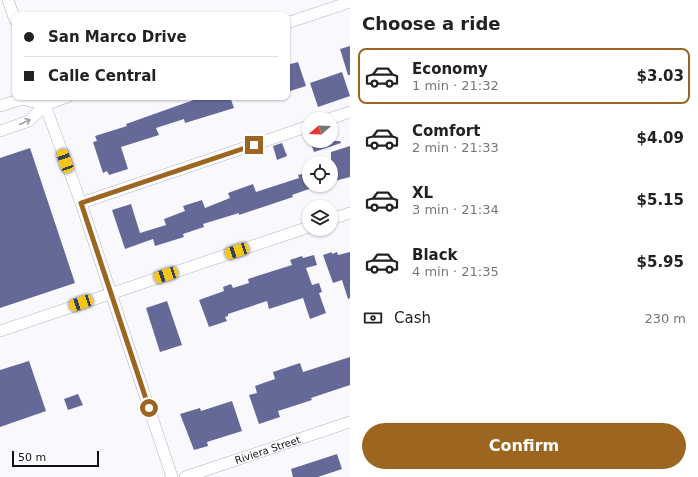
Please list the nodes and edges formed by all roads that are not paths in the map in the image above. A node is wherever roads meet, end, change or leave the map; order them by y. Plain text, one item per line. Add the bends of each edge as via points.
1 (8, 0) edge
2 (350, 2) edge
3 (12, 12) edge
4 (290, 22) edge
5 (16, 100) edge
6 (44, 101) edge
7 (0, 106) edge
8 (350, 112) edge
9 (338, 116) edge
10 (302, 128) edge
11 (0, 131) edge
12 (81, 203) junction
13 (350, 213) edge
14 (338, 217) edge
15 (302, 229) edge
16 (111, 293) junction
17 (0, 331) edge
18 (350, 422) edge
19 (172, 477) edge
20 (185, 477) edge

1 - 3 street
2 - 4 street
5 - 7 street
11 -> 6 street via 29,121
6 - 12 street
8 - 9 street
10 - 12 street
12 - 16 street
13 - 14 street
15 - 16 street
16 - 17 street
16 - 19 street
18 - 20 street, Riviera Street

